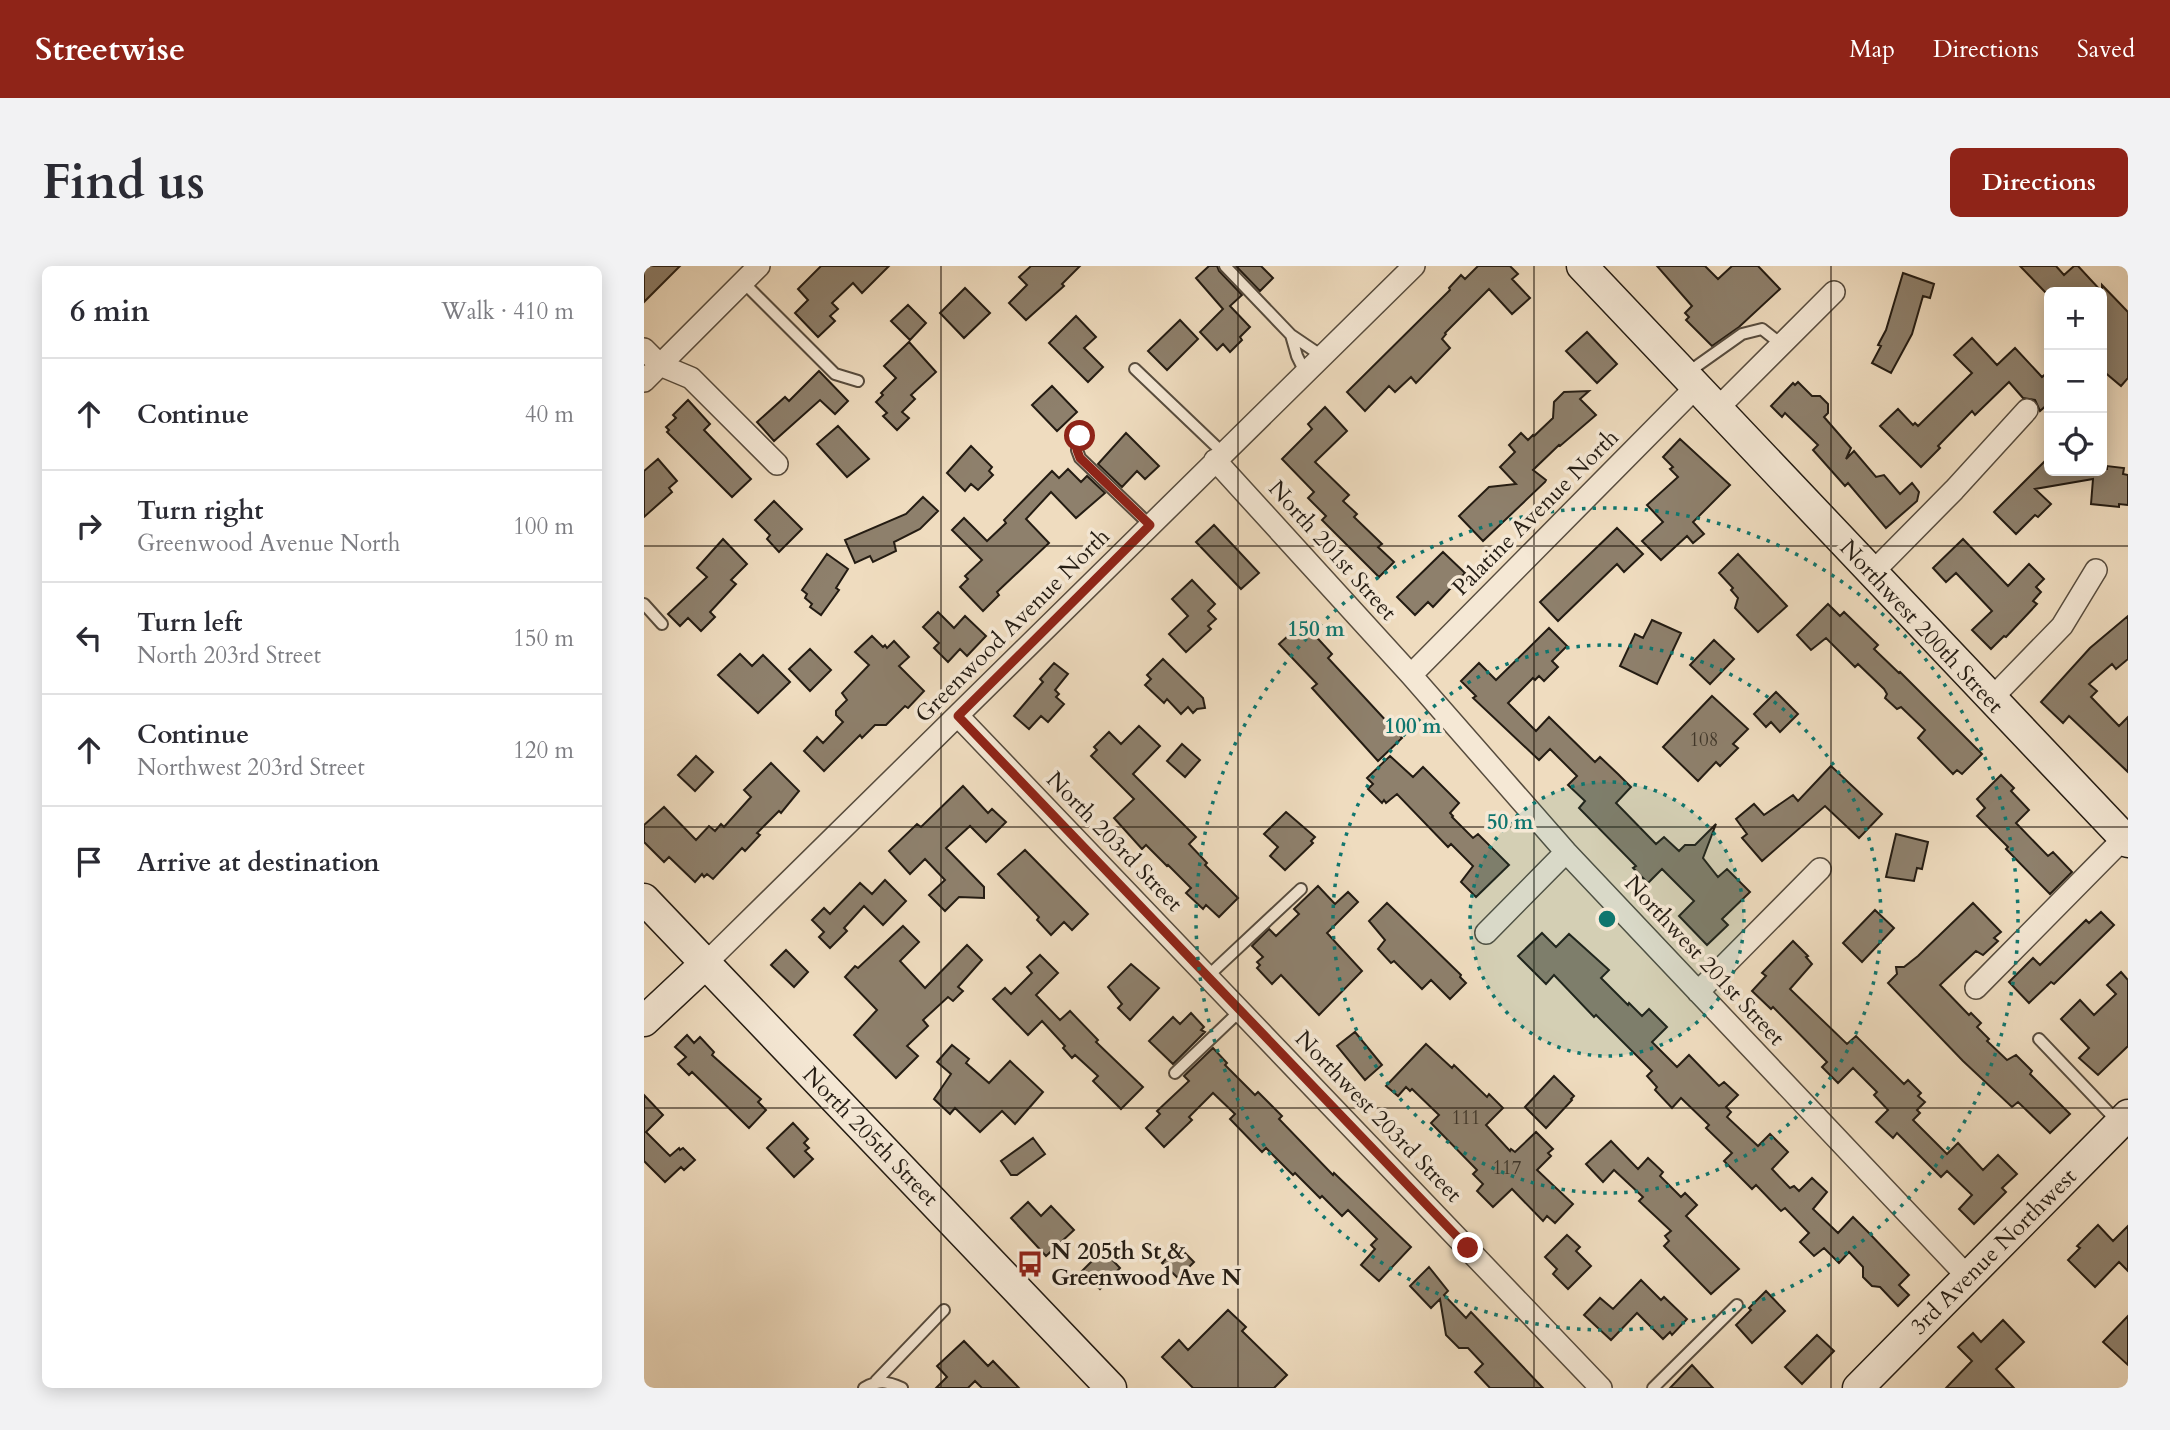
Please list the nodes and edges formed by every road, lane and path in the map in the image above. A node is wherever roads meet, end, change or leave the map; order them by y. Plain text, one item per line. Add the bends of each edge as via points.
1 (1225, 266) edge
2 (1414, 266) edge
3 (1582, 266) edge
4 (747, 273) edge
5 (1835, 292) dead end
6 (1291, 335) junction
7 (1781, 344) junction
8 (644, 349) edge
9 (1322, 356) junction
10 (660, 365) junction
11 (1135, 369) dead end
12 (1305, 372) junction
13 (644, 381) edge
14 (858, 381) dead end
15 (1690, 381) junction
16 (1717, 409) junction
17 (2027, 410) dead end
18 (1080, 436) dead end
19 (1219, 457) junction
20 (778, 464) dead end
21 (1150, 525) junction
22 (2096, 570) dead end
23 (1872, 573) junction
24 (644, 604) edge
25 (662, 624) dead end
26 (1411, 675) junction
27 (1991, 699) junction
28 (958, 716) junction
29 (2126, 840) edge
30 (1566, 852) junction
31 (1820, 869) dead end
32 (1301, 889) dead end
33 (644, 900) edge
34 (1486, 933) dead end
35 (706, 963) junction
36 (1208, 976) junction
37 (1976, 988) dead end
38 (1698, 992) junction
39 (1238, 1007) junction
40 (644, 1021) edge
41 (2039, 1038) dead end
42 (1175, 1073) dead end
43 (2124, 1119) edge
44 (1967, 1276) junction
45 (1737, 1305) dead end
46 (944, 1310) dead end
47 (876, 1381) junction
48 (1104, 1381) edge
49 (1867, 1385) edge
50 (864, 1388) edge
51 (902, 1388) edge
52 (1601, 1388) edge
53 (1653, 1388) edge

1 - 6 lane
2 - 9 street, Greenwood Avenue North
3 - 15 street, Northwest 200th Street
4 - 10 street
4 - 14 lane via 835,374
5 - 7 street
6 - 9 lane
6 - 12 lane
7 - 15 lane via 1762,329 1742,334
7 - 16 street
8 - 10 street
9 - 12 street, Greenwood Avenue North
10 - 13 street
10 - 20 street via 691,378
11 - 19 lane
12 - 19 street, Greenwood Avenue North
15 - 16 street, Northwest 200th Street
15 - 26 street, Palatine Avenue North
16 - 23 street, Northwest 200th Street
17 - 23 street
18 - 21 lane via 1080,458
19 - 21 street, Greenwood Avenue North
19 - 26 street, North 201st Street
21 - 28 street, Greenwood Avenue North
22 - 27 street via 2062,626
23 - 27 street, Northwest 200th Street
24 - 25 lane
26 - 30 street, Northwest 201st Street
27 - 29 street, Northwest 200th Street
28 - 35 street, Greenwood Avenue North
28 - 36 street, North 203rd Street
29 - 37 street
30 - 34 street
30 - 38 street, Northwest 201st Street
31 - 38 street
32 - 36 lane
33 - 35 street, North 205th Street
35 - 40 street
35 - 48 street, North 205th Street
36 - 39 street, North 203rd Street
38 - 44 street, Northwest 201st Street
39 - 42 lane
39 - 52 street, Northwest 203rd Street
41 - 43 lane
43 - 44 street, 3rd Avenue Northwest
44 - 49 street, 3rd Avenue Northwest
45 - 53 lane
46 - 47 lane
47 - 50 lane
47 - 51 lane

